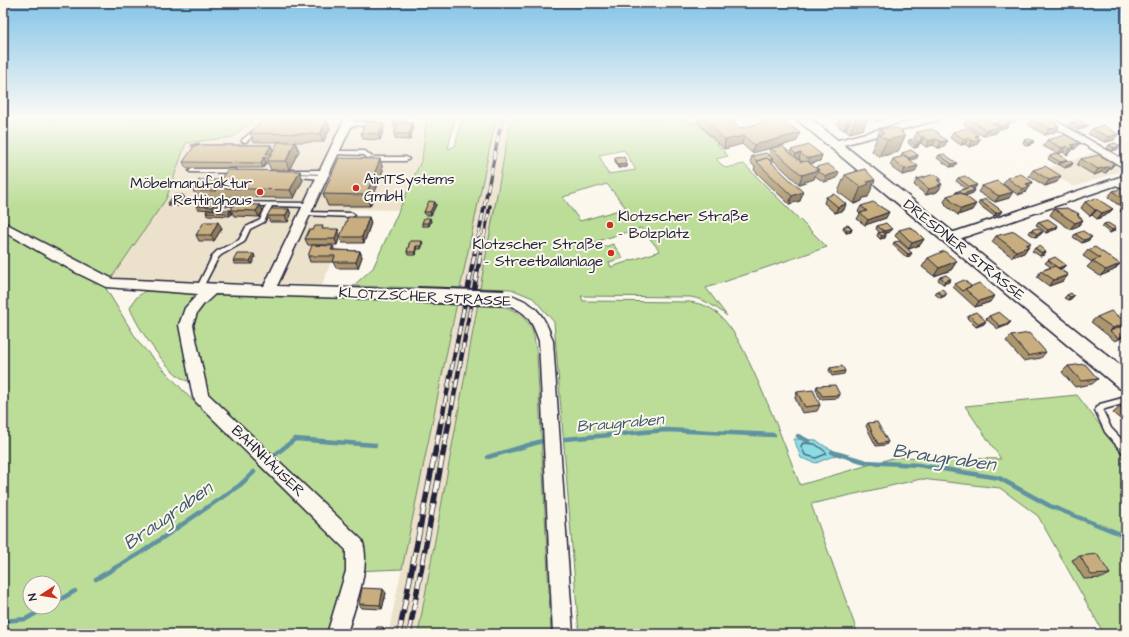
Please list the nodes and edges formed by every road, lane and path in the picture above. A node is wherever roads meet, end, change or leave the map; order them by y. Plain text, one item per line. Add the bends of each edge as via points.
1 (336, 148) edge
2 (840, 148) edge
3 (1095, 148) edge
4 (333, 154) junction
5 (406, 159) dead end
6 (1126, 166) edge
7 (192, 171) dead end
8 (327, 171) junction
9 (285, 174) edge
10 (232, 175) edge
11 (1120, 180) edge
12 (1126, 189) edge
13 (228, 204) dead end
14 (270, 205) junction
15 (307, 210) junction
16 (352, 215) edge
17 (3, 226) edge
18 (949, 238) junction
19 (199, 289) junction
20 (213, 289) junction
21 (269, 290) junction
22 (1126, 382) edge
23 (1126, 400) edge
24 (1126, 450) edge
25 (338, 634) edge
26 (563, 634) edge

1 - 4 street
2 - 18 main road, DRESDNER STRASSE
3 - 6 street
4 - 5 lane via 365,154 371,159
4 - 8 street
7 - 10 lane via 239,173
8 - 9 lane
8 - 15 street
11 - 12 lane
11 - 18 street
13 - 14 lane
14 - 15 lane
14 - 19 lane via 262,220 248,228 242,241 215,257
15 - 16 lane
15 - 21 street
17 - 19 street, KLOTZSCHER STRASSE via 111,284
18 - 22 main road, DRESDNER STRASSE
19 - 20 street, KLOTZSCHER STRASSE
20 - 21 street, KLOTZSCHER STRASSE
20 - 25 street, BAHNHÄUSER via 198,301 190,312 186,325 201,397 355,546 355,571
21 - 26 street, KLOTZSCHER STRASSE, bridge via 504,298 519,302 532,311 541,325 546,341
23 - 24 lane via 1103,406 1099,410 1108,430

